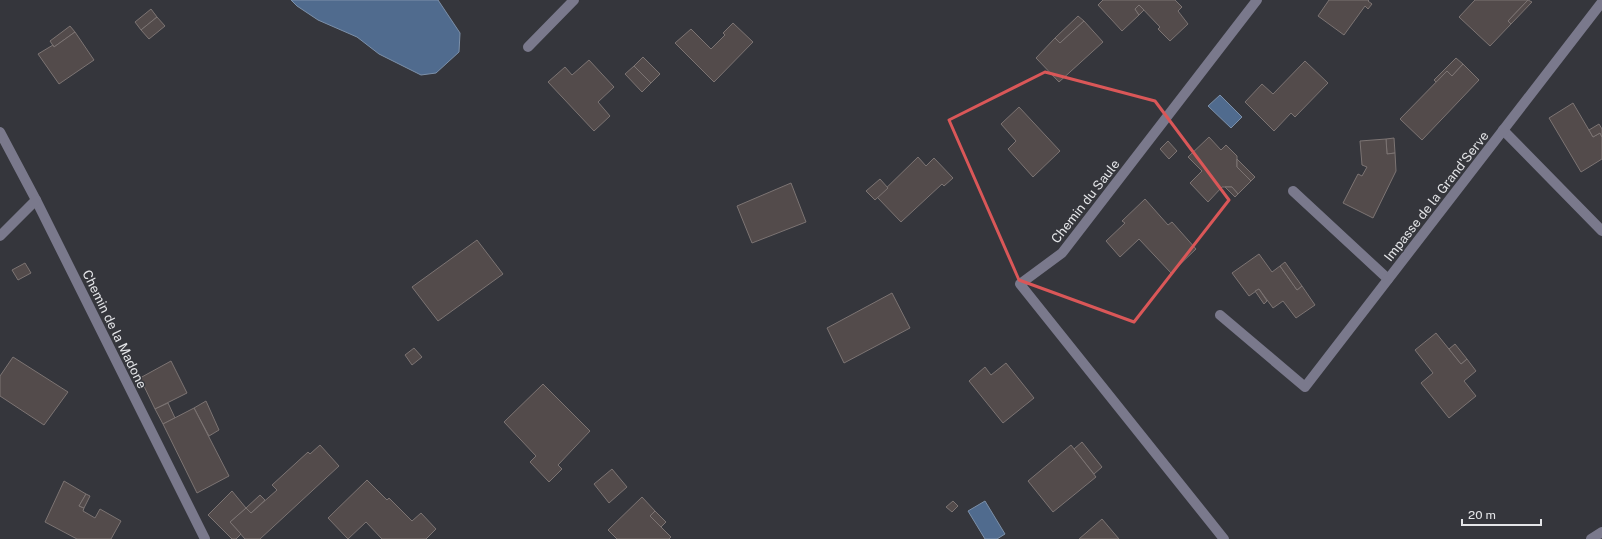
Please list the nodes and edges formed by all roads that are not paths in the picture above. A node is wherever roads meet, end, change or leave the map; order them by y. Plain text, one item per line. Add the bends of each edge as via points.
1 (574, 0) edge
2 (1257, 0) edge
3 (1602, 1) edge
4 (528, 47) dead end
5 (1503, 130) junction
6 (0, 132) edge
7 (1293, 191) dead end
8 (36, 200) junction
9 (1602, 231) edge
10 (0, 236) edge
11 (1388, 279) junction
12 (1220, 315) dead end
13 (1602, 532) edge
14 (205, 539) edge
15 (1224, 539) edge
16 (1591, 539) edge

1 - 4 street
2 - 15 street, Chemin du Saule via 1062,253 1020,284
3 - 5 street, Impasse de la Grand'Serve
5 - 9 street, Impasse de la Grand'Serve
5 - 11 street, Impasse de la Grand'Serve
6 - 8 street, Chemin de la Madone
7 - 11 street, Impasse de la Grand'Serve
8 - 10 street
8 - 14 street, Chemin de la Madone
11 - 12 street, Impasse de la Grand'Serve via 1305,387
13 - 16 street

